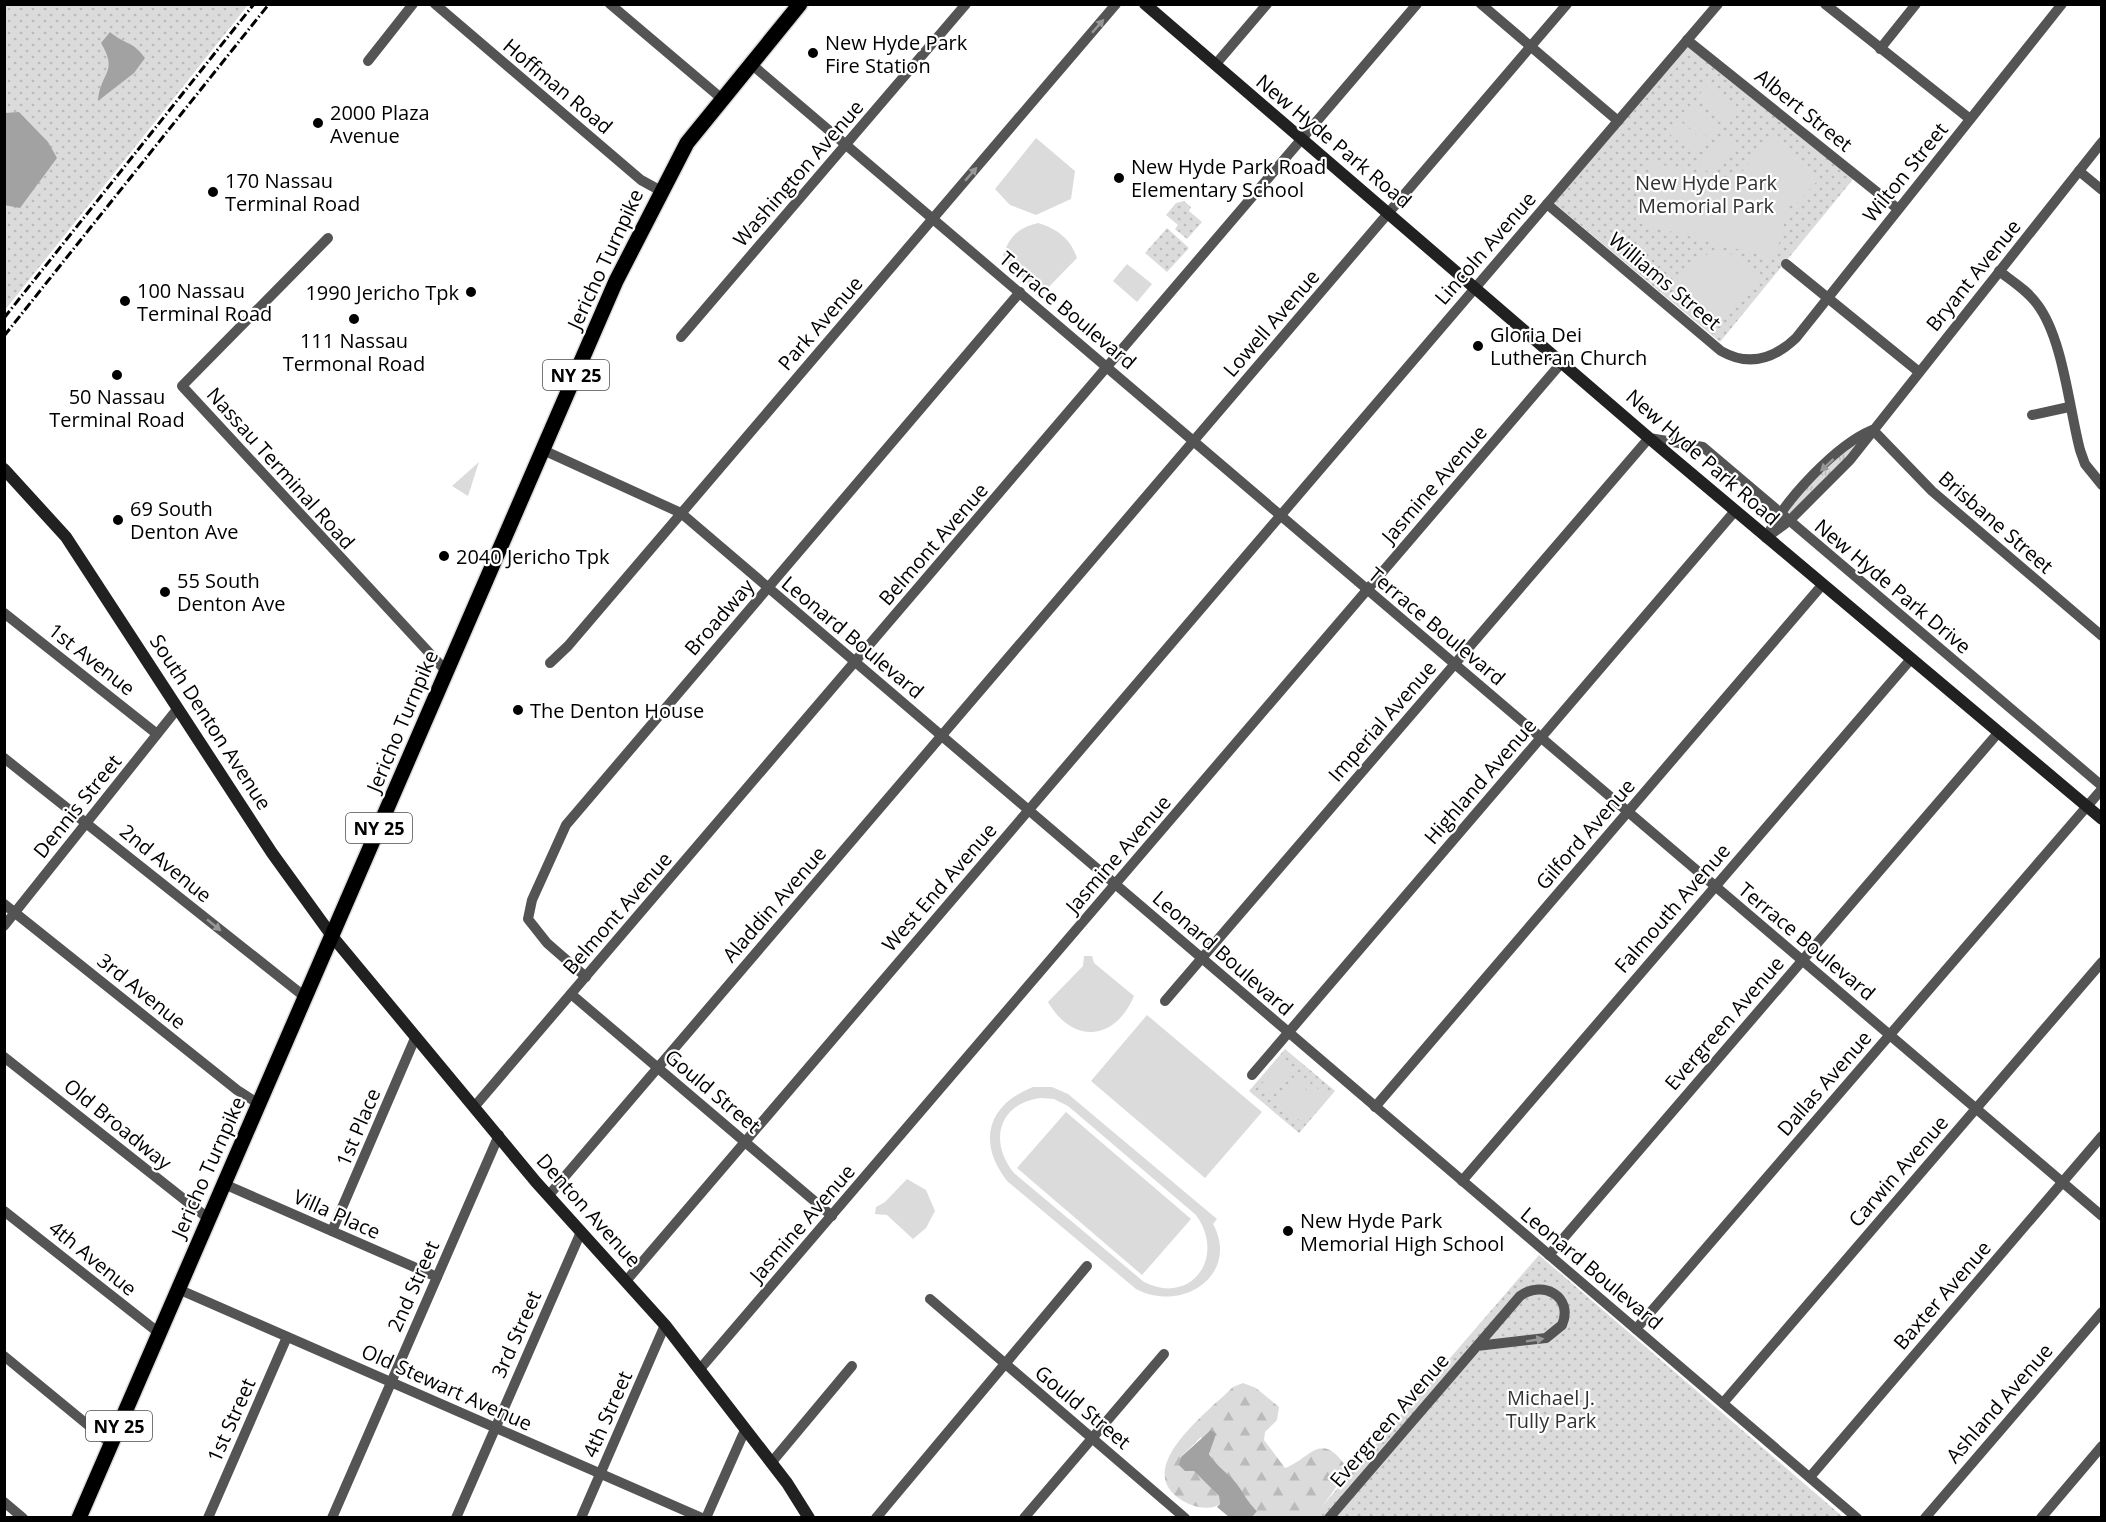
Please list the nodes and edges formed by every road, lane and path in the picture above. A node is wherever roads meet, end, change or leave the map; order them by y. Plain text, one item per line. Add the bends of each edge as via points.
1 (413, 4) edge
2 (435, 4) edge
3 (610, 4) edge
4 (966, 4) edge
5 (1116, 4) edge
6 (1145, 4) edge
7 (1267, 4) edge
8 (1417, 4) edge
9 (1481, 4) edge
10 (1567, 4) edge
11 (1718, 4) edge
12 (1825, 4) edge
13 (1916, 4) edge
14 (2062, 4) edge
15 (794, 7) edge
16 (1688, 40) junction
17 (1531, 47) junction
18 (1880, 48) junction
19 (368, 61) dead end
20 (750, 63) junction
21 (1215, 65) junction
22 (721, 98) junction
23 (1970, 119) junction
24 (1618, 121) junction
25 (1302, 139) junction
26 (2102, 142) edge
27 (846, 145) junction
28 (2079, 171) junction
29 (2102, 190) edge
30 (661, 191) junction
31 (1547, 204) junction
32 (1898, 209) junction
33 (1389, 213) junction
34 (933, 219) junction
35 (328, 238) dead end
36 (1786, 264) dead end
37 (1999, 271) junction
38 (1476, 287) junction
39 (1020, 292) junction
40 (1827, 297) junction
41 (681, 337) dead end
42 (1772, 356) joint
43 (1563, 361) junction
44 (1107, 367) junction
45 (1919, 372) junction
46 (2069, 407) junction
47 (2032, 415) dead end
48 (1873, 430) junction
49 (1649, 438) junction
50 (1194, 441) junction
51 (543, 450) junction
52 (4, 469) edge
53 (2102, 485) edge
54 (1736, 511) junction
55 (681, 513) junction
56 (1779, 513) junction
57 (1280, 515) junction
58 (1789, 521) junction
59 (1766, 537) junction
60 (1822, 584) junction
61 (768, 588) junction
62 (1367, 589) junction
63 (4, 613) edge
64 (2102, 636) edge
65 (1911, 659) junction
66 (855, 662) junction
67 (550, 663) dead end
68 (1455, 664) junction
69 (1002, 666) joint
70 (447, 672) junction
71 (178, 708) junction
72 (1998, 733) junction
73 (157, 734) junction
74 (941, 736) junction
75 (1541, 738) junction
76 (4, 758) edge
77 (2102, 788) edge
78 (2086, 806) junction
79 (1028, 810) junction
80 (1628, 812) junction
81 (2102, 819) edge
82 (87, 823) junction
83 (1115, 884) junction
84 (1714, 886) junction
85 (4, 904) edge
86 (15, 913) junction
87 (4, 926) edge
88 (332, 936) junction
89 (1202, 958) junction
90 (1802, 960) junction
91 (2102, 962) edge
92 (586, 977) junction
93 (572, 994) junction
94 (305, 997) junction
95 (1165, 1001) dead end
96 (1288, 1032) junction
97 (1890, 1035) junction
98 (417, 1036) junction
99 (4, 1057) edge
100 (658, 1068) junction
101 (1252, 1075) dead end
102 (259, 1104) junction
103 (475, 1106) junction
104 (1375, 1107) junction
105 (1976, 1108) junction
106 (499, 1135) junction
107 (2102, 1136) edge
108 (745, 1142) junction
109 (1462, 1181) junction
110 (2062, 1182) junction
111 (224, 1184) junction
112 (549, 1196) junction
113 (4, 1211) edge
114 (832, 1216) junction
115 (2102, 1216) edge
116 (208, 1220) junction
117 (332, 1232) junction
118 (581, 1232) junction
119 (1549, 1255) junction
120 (1087, 1266) dead end
121 (437, 1277) junction
122 (626, 1281) junction
123 (178, 1289) junction
124 (930, 1299) dead end
125 (2102, 1312) edge
126 (665, 1325) junction
127 (1636, 1329) junction
128 (159, 1334) junction
129 (287, 1336) junction
130 (1477, 1346) junction
131 (1164, 1354) dead end
132 (4, 1356) edge
133 (1005, 1364) junction
134 (852, 1366) dead end
135 (700, 1370) junction
136 (391, 1382) junction
137 (1723, 1403) junction
138 (496, 1427) junction
139 (745, 1430) junction
140 (1092, 1438) junction
141 (111, 1444) junction
142 (2102, 1446) edge
143 (771, 1463) junction
144 (601, 1473) junction
145 (1810, 1477) junction
146 (4, 1502) edge
147 (1180, 1516) edge
148 (23, 1518) edge
149 (79, 1518) edge
150 (208, 1518) edge
151 (332, 1518) edge
152 (456, 1518) edge
153 (581, 1518) edge
154 (704, 1518) edge
155 (809, 1518) edge
156 (876, 1518) edge
157 (1024, 1518) edge
158 (1329, 1518) edge
159 (1857, 1518) edge
160 (1925, 1518) edge
161 (2041, 1518) edge

1 - 19 street
2 - 30 street, Hoffman Road via 641,180
3 - 22 street
4 - 27 street, Washington Avenue
34 -> 5 street, Park Avenue
6 - 21 main road, New Hyde Park Road
7 - 21 street
8 - 25 street, Belmont Avenue
9 - 17 street
10 - 17 street, Lowell Avenue
11 - 16 street, Lincoln Avenue
12 - 18 street
13 - 18 street
14 - 23 street, Wilton Street
15 - 20 main road, Jericho Turnpike / NY 25
16 - 24 street, Lincoln Avenue
16 - 32 street, Albert Street
17 - 24 street
17 - 33 street, Lowell Avenue
18 - 23 street
20 - 22 main road, Jericho Turnpike / NY 25
20 - 27 street, Terrace Boulevard
21 - 25 main road, New Hyde Park Road
22 - 30 main road, Jericho Turnpike / NY 25 via 687,143
23 - 32 street, Wilton Street
24 - 31 street, Lincoln Avenue
25 - 33 main road, New Hyde Park Road
25 - 44 street, Belmont Avenue
26 - 28 street, Bryant Avenue
27 - 34 street, Terrace Boulevard
27 - 41 street, Washington Avenue
28 - 29 street
28 - 37 street, Bryant Avenue
30 - 51 main road, Jericho Turnpike / NY 25 via 616,281
31 - 38 street, Lincoln Avenue
31 - 42 street, Williams Street via 1721,351 1742,359
32 - 40 street, Wilton Street
33 - 38 main road, New Hyde Park Road
33 - 50 street, Lowell Avenue
34 - 39 street, Terrace Boulevard
34 - 55 street, Park Avenue
35 - 70 street, Nassau Terminal Road via 183,386
36 - 40 street
37 - 45 street, Bryant Avenue
37 - 46 street via 2030,296 2047,319 2055,338
38 - 43 main road, New Hyde Park Road
38 - 57 street, Lincoln Avenue
39 - 44 street, Terrace Boulevard
39 - 61 street, Broadway
40 - 42 street, Wilton Street via 1796,338
40 - 45 street
43 - 49 main road, New Hyde Park Road
43 - 62 street, Jasmine Avenue
44 - 50 street, Terrace Boulevard
44 - 66 street, Belmont Avenue
45 - 48 street, Bryant Avenue
46 - 47 street
46 - 53 street via 2083,457
48 -> 56 street, Bryant Avenue via 1856,437
48 - 58 street, Bryant Avenue via 1850,460
48 - 64 street, Brisbane Street via 1932,491
49 - 54 main road, New Hyde Park Road
49 - 56 street, New Hyde Park Drive via 1703,447
49 - 68 street, Imperial Avenue
50 - 57 street, Terrace Boulevard
50 - 69 street, Lowell Avenue
51 - 55 street, Leonard Boulevard
51 - 70 main road, Jericho Turnpike / NY 25
52 - 71 main road, South Denton Avenue via 59,528
54 - 59 main road, New Hyde Park Road
54 - 75 street, Highland Avenue
55 - 61 street, Leonard Boulevard
55 - 67 street, Park Avenue
56 - 58 street, New Hyde Park Drive
56 - 59 street, Bryant Avenue
57 - 62 street, Terrace Boulevard
57 - 79 street, West End Avenue
58 - 59 street, Bryant Avenue
58 - 77 street, New Hyde Park Drive
59 - 60 main road, New Hyde Park Road
60 - 65 main road, New Hyde Park Road
60 - 80 street, Gilford Avenue
61 - 66 street, Leonard Boulevard
61 - 92 street, Broadway via 575,813 556,844 528,919 547,943
62 - 68 street, Terrace Boulevard
62 - 83 street, Jasmine Avenue
63 - 73 street, 1st Avenue
65 - 72 main road, New Hyde Park Road
65 - 84 street, Falmouth Avenue
66 - 74 street, Leonard Boulevard
66 - 92 street, Belmont Avenue
68 - 75 street, Terrace Boulevard
68 - 89 street, Imperial Avenue
69 - 74 street, Aladdin Avenue
70 - 88 main road, Jericho Turnpike / NY 25
71 - 73 street, Dennis Street
71 - 88 main road, South Denton Avenue via 272,853
72 - 78 main road, New Hyde Park Road
72 - 90 street, Evergreen Avenue
73 - 82 street, Dennis Street
74 - 79 street, Leonard Boulevard
74 - 100 street, Aladdin Avenue
75 - 80 street, Terrace Boulevard
75 - 96 street, Highland Avenue
76 - 82 street, 2nd Avenue
77 - 78 street, Dallas Avenue
78 - 81 main road, New Hyde Park Road
78 - 97 street, Dallas Avenue
79 - 83 street, Leonard Boulevard
79 - 108 street, West End Avenue
80 - 84 street, Terrace Boulevard
80 - 104 street, Gilford Avenue
82 - 86 street, Dennis Street
82 -> 94 street, 2nd Avenue
83 - 89 street, Leonard Boulevard
83 - 114 street, Jasmine Avenue
84 - 90 street, Terrace Boulevard
84 - 109 street, Falmouth Avenue
85 - 86 street, 3rd Avenue
86 - 87 street, Dennis Street
86 - 102 street, 3rd Avenue
88 - 94 main road, Jericho Turnpike / NY 25
88 - 98 main road, Denton Avenue
89 - 95 street, Imperial Avenue
89 - 96 street, Leonard Boulevard
90 - 97 street, Terrace Boulevard
90 - 119 street, Evergreen Avenue
91 - 105 street, Carwin Avenue
92 - 93 street, Belmont Avenue
93 - 100 street, Gould Street
93 - 103 street, Belmont Avenue
94 - 102 main road, Jericho Turnpike / NY 25
96 - 101 street, Highland Avenue
96 - 104 street, Leonard Boulevard
97 - 105 street, Terrace Boulevard
97 - 127 street, Dallas Avenue
98 - 103 main road, Denton Avenue
98 - 117 street, 1st Place
99 - 116 street, Old Broadway
100 - 108 street, Gould Street
100 - 112 street, Aladdin Avenue
102 - 111 main road, Jericho Turnpike / NY 25
103 - 106 main road, Denton Avenue
104 - 109 street, Leonard Boulevard
105 - 110 street, Terrace Boulevard
105 - 137 street, Carwin Avenue
106 - 112 main road, Denton Avenue
106 - 121 street, 2nd Street
107 - 110 street, Baxter Avenue
108 - 114 street, Gould Street
108 - 122 street, West End Avenue
109 - 119 street, Leonard Boulevard
110 - 115 street, Terrace Boulevard
110 - 145 street, Baxter Avenue
111 - 116 main road, Jericho Turnpike / NY 25
111 - 117 street, Villa Place
112 - 118 main road, Denton Avenue
113 - 128 street, 4th Avenue
114 - 135 street, Jasmine Avenue
116 - 123 main road, Jericho Turnpike / NY 25
117 - 121 street, Villa Place
118 - 122 main road, Denton Avenue
118 - 138 street, 3rd Street
119 - 127 street, Leonard Boulevard
120 - 133 street
121 - 136 street, 2nd Street
122 - 126 main road, Denton Avenue
123 - 128 main road, Jericho Turnpike / NY 25
123 - 129 street, Old Stewart Avenue
124 - 133 street, Gould Street
125 - 160 street, Ashland Avenue
126 - 135 main road, Denton Avenue
126 - 144 street, 4th Street
127 - 137 street, Leonard Boulevard
128 - 141 main road, Jericho Turnpike / NY 25
129 - 136 street, Old Stewart Avenue
129 - 150 street, 1st Street
130 -> 130 street, Evergreen Avenue via 1546,1338 1562,1326 1564,1307 1548,1289 1527,1290
130 - 158 street, Evergreen Avenue
131 - 140 street
132 - 141 street
133 - 140 street, Gould Street
133 - 156 street
134 - 143 street
135 - 139 main road, Denton Avenue
136 - 138 street, Old Stewart Avenue
136 - 151 street, 2nd Street
137 - 145 street, Leonard Boulevard
138 - 144 street, Old Stewart Avenue
138 - 152 street, 3rd Street
139 - 143 main road, Denton Avenue
139 - 154 street
140 - 147 street, Gould Street
140 - 157 street
141 - 149 main road, Jericho Turnpike / NY 25
142 - 161 street
143 - 155 main road, Denton Avenue
144 - 153 street, 4th Street
144 - 154 street, Old Stewart Avenue
145 - 159 street, Leonard Boulevard
146 - 148 street

